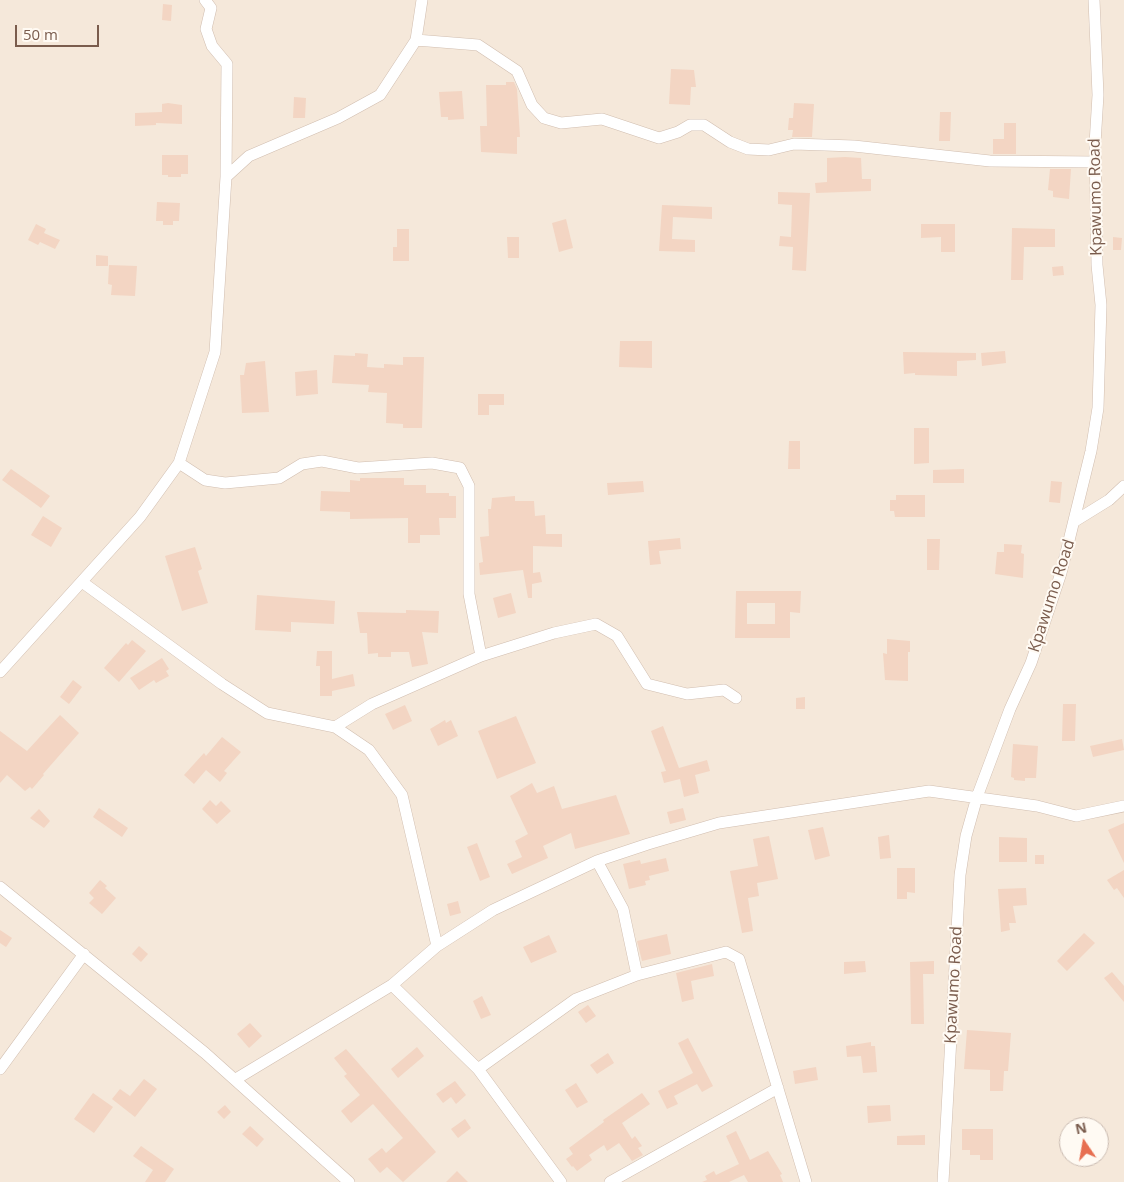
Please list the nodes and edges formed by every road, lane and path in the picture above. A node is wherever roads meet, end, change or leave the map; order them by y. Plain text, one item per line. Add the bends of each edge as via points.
1 (205, 0) edge
2 (422, 0) edge
3 (1094, 0) edge
4 (416, 40) junction
5 (1095, 162) junction
6 (226, 178) junction
7 (180, 463) junction
8 (1124, 486) edge
9 (1075, 521) junction
10 (82, 582) junction
11 (481, 656) junction
12 (0, 672) edge
13 (736, 698) dead end
14 (335, 727) junction
15 (977, 797) junction
16 (1124, 806) edge
17 (597, 861) junction
18 (0, 887) edge
19 (437, 946) junction
20 (84, 954) junction
21 (638, 975) junction
22 (392, 985) junction
23 (2, 1062) edge
24 (478, 1070) junction
25 (236, 1079) junction
26 (778, 1088) junction
27 (349, 1182) edge
28 (561, 1182) edge
29 (610, 1182) edge
30 (806, 1182) edge
31 (943, 1182) edge

1 - 6 street via 211,8 206,29 212,46 227,64
2 - 4 street
3 - 5 street, Kpawumo Road via 1098,95
4 - 5 street via 478,45 517,71 532,105 544,118 561,123 602,119 659,138 690,125 704,125 748,149 769,150 794,144 854,146 990,161
4 - 6 street via 380,95 338,118 249,156
5 - 9 street, Kpawumo Road via 1101,305 1098,391 1091,451
6 - 7 street via 215,352
7 - 10 street via 140,517
7 - 11 street via 205,480 226,483 278,478 302,464 322,461 358,468 432,463 460,468 469,486 469,594
8 - 9 street
9 - 15 street, Kpawumo Road via 1031,663
10 - 12 street
10 - 14 street via 267,713
11 - 13 street via 554,633 596,624 617,636 647,684 687,694 724,690
11 - 14 street via 372,704
14 - 19 street via 369,750 402,795
15 - 16 street via 1076,816
15 - 17 street via 929,791 719,823
15 - 31 street, Kpawumo Road via 960,875
17 - 19 street via 494,910
17 - 21 street via 623,909
18 - 20 street
19 - 22 street
20 - 23 street
20 - 25 street
21 - 24 street via 576,999
21 - 26 street via 726,952 740,959
22 - 24 street
22 - 25 street
24 - 28 street
25 - 27 street
26 - 29 street
26 - 30 street

